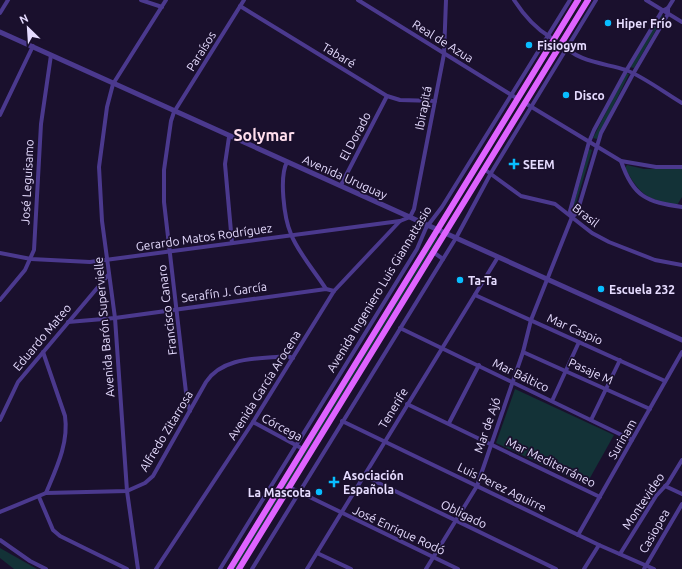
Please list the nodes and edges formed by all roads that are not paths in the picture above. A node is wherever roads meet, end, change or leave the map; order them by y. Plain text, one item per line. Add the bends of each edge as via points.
1 (8, 0) edge
2 (141, 0) edge
3 (166, 0) edge
4 (244, 0) edge
5 (358, 0) edge
6 (446, 0) edge
7 (514, 0) edge
8 (570, 0) edge
9 (578, 0) edge
10 (588, 0) edge
11 (596, 0) edge
12 (646, 0) edge
13 (673, 0) edge
14 (240, 6) junction
15 (162, 7) junction
16 (668, 8) junction
17 (662, 11) junction
18 (0, 13) edge
19 (668, 14) junction
20 (682, 22) edge
21 (0, 32) edge
22 (548, 36) junction
23 (554, 39) junction
24 (562, 43) junction
25 (33, 46) junction
26 (566, 49) junction
27 (444, 54) junction
28 (51, 55) junction
29 (626, 70) junction
30 (633, 74) junction
31 (113, 84) junction
32 (388, 96) junction
33 (515, 97) junction
34 (435, 101) junction
35 (525, 103) junction
36 (682, 103) edge
37 (531, 107) junction
38 (174, 112) junction
39 (0, 115) edge
40 (229, 137) junction
41 (589, 142) junction
42 (596, 146) junction
43 (621, 161) junction
44 (287, 162) junction
45 (682, 167) edge
46 (484, 169) junction
47 (491, 173) junction
48 (341, 186) junction
49 (682, 206) edge
50 (410, 217) junction
51 (572, 217) junction
52 (400, 221) junction
53 (428, 225) junction
54 (438, 230) junction
55 (445, 233) junction
56 (291, 235) junction
57 (456, 238) junction
58 (232, 243) junction
59 (170, 251) junction
60 (433, 252) junction
61 (0, 253) edge
62 (498, 257) junction
63 (443, 258) junction
64 (31, 259) junction
65 (108, 260) junction
66 (682, 265) edge
67 (109, 274) junction
68 (546, 279) junction
69 (326, 289) junction
70 (334, 291) junction
71 (475, 295) junction
72 (0, 300) edge
73 (178, 309) junction
74 (114, 318) junction
75 (531, 320) junction
76 (68, 322) junction
77 (400, 328) junction
78 (682, 340) edge
79 (579, 342) junction
80 (442, 348) junction
81 (43, 352) junction
82 (523, 352) junction
83 (682, 352) edge
84 (293, 358) junction
85 (620, 360) junction
86 (479, 365) junction
87 (566, 371) junction
88 (512, 382) junction
89 (665, 382) junction
90 (607, 390) junction
91 (552, 401) junction
92 (407, 404) junction
93 (650, 409) junction
94 (190, 411) junction
95 (0, 420) edge
96 (591, 420) junction
97 (342, 421) junction
98 (253, 422) junction
99 (449, 423) junction
100 (632, 440) junction
101 (385, 441) junction
102 (491, 444) junction
103 (296, 445) junction
104 (303, 449) junction
105 (682, 460) edge
106 (364, 476) junction
107 (477, 486) junction
108 (665, 486) junction
109 (289, 487) junction
110 (127, 491) junction
111 (300, 492) junction
112 (46, 493) junction
113 (682, 494) edge
114 (39, 496) junction
115 (600, 497) junction
116 (682, 504) edge
117 (0, 512) edge
118 (340, 513) junction
119 (455, 521) junction
120 (578, 535) junction
121 (0, 540) edge
122 (599, 545) junction
123 (317, 553) junction
124 (620, 554) junction
125 (433, 557) junction
126 (645, 567) edge
127 (46, 569) edge
128 (127, 569) edge
129 (138, 569) edge
130 (156, 569) edge
131 (220, 569) edge
132 (230, 569) edge
133 (239, 569) edge
134 (252, 569) edge
135 (307, 569) edge
136 (351, 569) edge
137 (426, 569) edge
138 (458, 569) edge
139 (556, 569) edge
140 (584, 569) edge
141 (654, 569) edge

1 - 18 street
2 - 15 street
3 - 15 street, Avenida Barón Supervielle
4 - 14 street, Paraísos
5 - 27 street, Real de Azua
6 - 27 street, Ibirapitá
7 - 22 street
8 - 22 street, Avenida Ingeniero Luis Giannattasio
9 - 23 main road, Avenida Ingeniero Luis Giannattasio
10 - 24 main road
11 - 26 street
12 - 17 street
13 - 16 street
14 - 32 street, Tabaré
14 - 38 street, Paraísos
15 - 31 street, Avenida Barón Supervielle
16 - 17 street
16 - 19 street
17 - 19 street
17 - 29 street
19 - 20 street
19 - 30 street
21 - 25 street, Avenida Uruguay
22 - 23 street
22 - 33 street, Avenida Ingeniero Luis Giannattasio
23 - 33 main road, Avenida Ingeniero Luis Giannattasio
24 - 26 street
24 - 35 main road
25 - 28 street, Avenida Uruguay
25 - 39 street
26 - 29 street via 597,63
26 - 37 street
27 - 33 street, Real de Azua
27 - 34 street, Ibirapitá
28 - 31 street, Avenida Uruguay
28 - 64 street, José Leguisamo via 41,124 34,250
29 - 30 street
29 - 41 street
30 - 36 street
30 - 42 street
31 - 38 street, Avenida Uruguay
31 - 65 street, Avenida Barón Supervielle via 107,107 99,167 102,221
32 - 34 street, Tabaré via 400,100
32 - 48 street, El Dorado
33 - 53 street, Avenida Ingeniero Luis Giannattasio
33 - 54 main road, Avenida Ingeniero Luis Giannattasio
34 - 50 street, Ibirapitá via 414,209
35 - 37 street
35 - 46 main road
37 - 41 street
37 - 47 street
38 - 40 street, Avenida Uruguay
38 - 59 street, Francisco Canaro via 164,170 164,202
40 - 44 street, Avenida Uruguay
40 - 58 street via 224,164
41 - 42 street
41 - 51 street via 570,211
42 - 43 street
42 - 51 street via 577,213
43 - 45 street via 656,167
43 - 49 street via 628,178 642,196 664,206
44 - 48 street, Avenida Uruguay
44 - 56 street via 283,179
46 - 47 street, Brasil
46 - 55 main road
47 - 51 street, Brasil via 521,196 556,204
47 - 57 street
48 - 50 street, Avenida Uruguay
50 - 52 street, Gerardo Matos Rodríguez
50 - 53 street, Avenida Uruguay
51 - 66 street, Brasil via 592,233 627,250 655,260
51 - 68 street, Mar de Ajó
52 - 56 street, Gerardo Matos Rodríguez
52 - 70 street, Avenida García Arocena
53 - 54 street, Avenida Uruguay
53 - 103 street, Avenida Ingeniero Luis Giannattasio via 417,249
54 - 55 street, Avenida Uruguay
54 - 104 main road, Avenida Ingeniero Luis Giannattasio
55 - 57 street, Avenida Uruguay
55 - 60 main road
56 - 58 street, Gerardo Matos Rodríguez
56 - 69 street
57 - 62 street, Avenida Uruguay
57 - 63 street
58 - 59 street, Gerardo Matos Rodríguez
59 - 65 street, Gerardo Matos Rodríguez
59 - 73 street, Francisco Canaro
60 - 63 street
60 - 109 main road
61 - 64 street, Gerardo Matos Rodríguez
62 - 68 street, Avenida Uruguay
62 - 71 street, Tenerife
63 - 77 street
64 - 65 street, Gerardo Matos Rodríguez via 90,262
64 - 72 street, José Leguisamo
65 - 67 street, Avenida Barón Supervielle
67 - 74 street, Avenida Barón Supervielle
67 - 76 street, Eduardo Mateo
68 - 75 street, Mar de Ajó
68 - 78 street, Avenida Uruguay
69 - 70 street, Serafín J. García
69 - 73 street, Serafín J. García
70 - 84 street, Avenida García Arocena
71 - 75 street, Mar Caspio
71 - 80 street, Tenerife
73 - 74 street, Serafín J. García
73 - 94 street, Francisco Canaro
74 - 76 street, Serafín J. García
74 - 110 street, Avenida Barón Supervielle
75 - 79 street, Mar Caspio
75 - 82 street, Mar de Ajó
76 - 81 street, Eduardo Mateo
77 - 80 street, Mar Báltico
77 - 97 street
79 - 85 street, Mar Caspio
79 - 87 street
80 - 86 street, Mar Báltico
80 - 92 street, Tenerife
81 - 95 street, Eduardo Mateo via 18,382
81 - 112 street via 66,425 60,460
82 - 87 street, Pasaje M
82 - 88 street, Mar de Ajó
83 - 89 street, Surinam
84 - 94 street, Alfredo Zitarrosa via 282,357 223,365 209,377
84 - 98 street, Avenida García Arocena
85 - 89 street, Mar Caspio
85 - 90 street
86 - 88 street, Mar Báltico
86 - 99 street
87 - 90 street, Pasaje M
87 - 91 street
88 - 91 street, Mar Báltico
88 - 102 street, Mar de Ajó
89 - 93 street, Surinam
90 - 93 street, Pasaje M
90 - 96 street
91 - 96 street, Mar Báltico
92 - 99 street, Mar Mediterráneo
92 - 101 street, Tenerife
93 - 100 street, Surinam
94 - 110 street, Alfredo Zitarrosa via 153,476 145,483
96 - 100 street, Mar Báltico
97 - 101 street, Luis Perez Aguirre
97 - 111 street
98 - 103 street, Córcega
98 - 130 street, Avenida García Arocena
99 - 102 street, Mar Mediterráneo
100 - 115 street, Surinam
101 - 106 street, Tenerife
101 - 107 street, Luis Perez Aguirre
102 - 107 street, Mar de Ajó
102 - 115 street, Mar Mediterráneo
103 - 104 street, Córcega
103 - 131 street, Avenida Ingeniero Luis Giannattasio
104 - 132 main road, Avenida Ingeniero Luis Giannattasio
105 - 108 street, Montevideo
106 - 118 street, Tenerife
106 - 119 street, Obligado
107 - 119 street, Mar de Ajó
107 - 120 street, Luis Perez Aguirre
108 - 113 street
108 - 124 street, Montevideo
109 - 111 street, José Enrique Rodó
109 - 133 main road
110 - 112 street, Alfredo Zitarrosa
110 - 129 street, Avenida Barón Supervielle
111 - 118 street, José Enrique Rodó
111 - 134 street
112 - 114 street, Alfredo Zitarrosa
114 - 117 street, Alfredo Zitarrosa
114 - 128 street via 53,530 60,536
115 - 120 street, Surinam
116 - 126 street, Casiopea
118 - 123 street, Tenerife
118 - 125 street, José Enrique Rodó
119 - 125 street, Mar de Ajó
119 - 139 street, Obligado
120 - 122 street, Luis Perez Aguirre
121 - 127 street
122 - 124 street, Luis Perez Aguirre
122 - 140 street
123 - 135 street, Tenerife
123 - 136 street
124 - 126 street, Luis Perez Aguirre
125 - 137 street, Mar de Ajó
125 - 138 street, José Enrique Rodó
126 - 141 street, Luis Perez Aguirre

